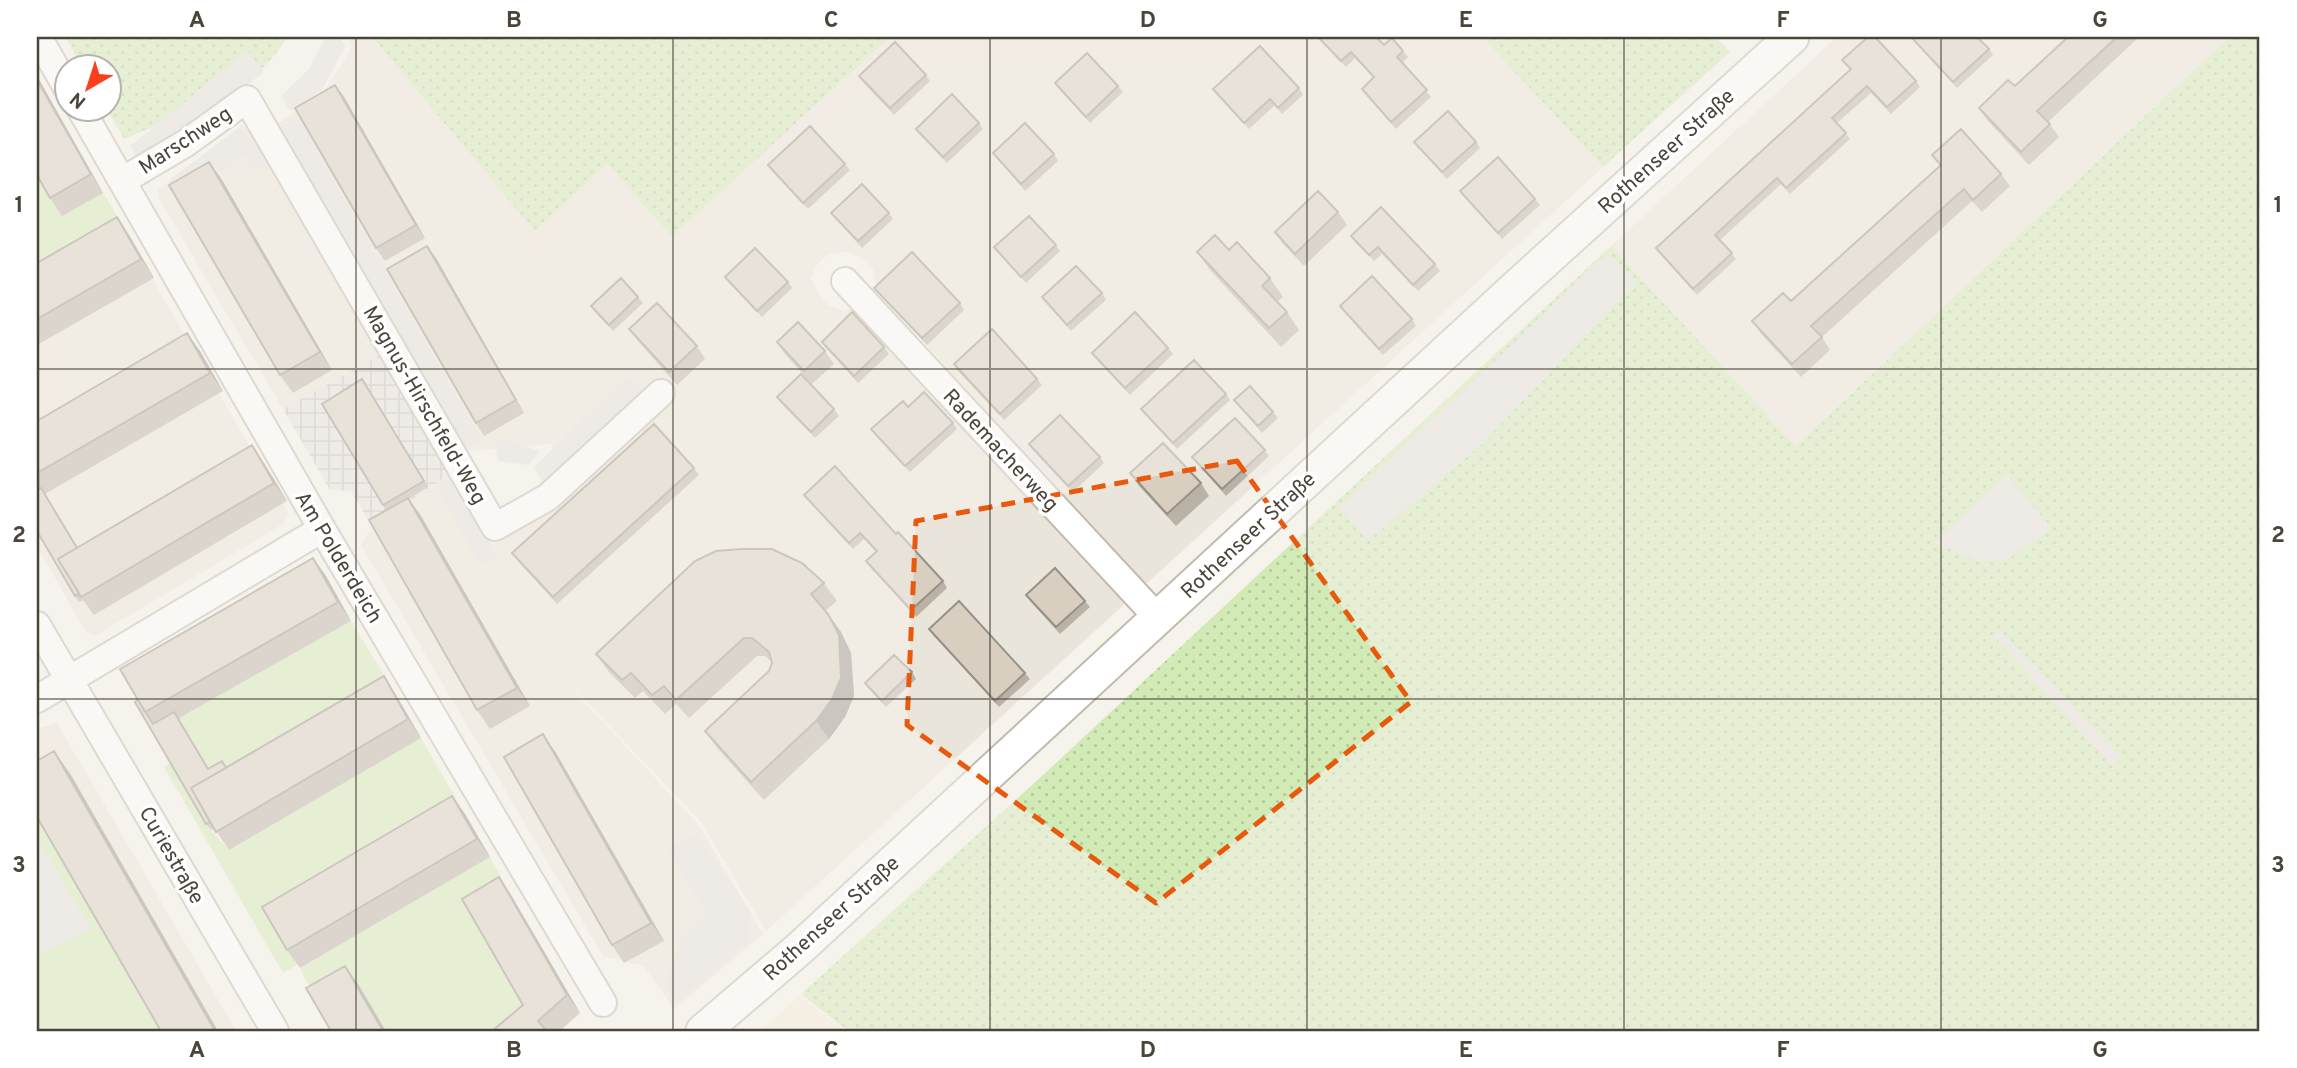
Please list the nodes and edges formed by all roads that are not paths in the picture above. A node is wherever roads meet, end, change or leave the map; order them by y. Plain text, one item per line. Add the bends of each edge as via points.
1 (38, 37) edge
2 (1792, 37) edge
3 (52, 62) edge
4 (247, 99) joint
5 (88, 122) edge
6 (122, 181) junction
7 (845, 281) dead end
8 (661, 393) dead end
9 (322, 529) junction
10 (1158, 618) junction
11 (37, 625) edge
12 (69, 680) junction
13 (37, 699) edge
14 (603, 1003) dead end
15 (275, 1031) edge
16 (703, 1031) edge

1 - 3 street
2 - 10 street, Rothenseer Straße
4 - 6 street, Marschweg
4 - 8 street, Magnus-Hirschfeld-Weg via 495,527 548,497
5 - 6 street, Am Polderdeich
6 - 9 street, Am Polderdeich
7 - 10 street, Rademacherweg
9 - 12 street
9 - 14 street, Am Polderdeich
10 - 16 street, Rothenseer Straße
11 - 12 street, Curiestraße
12 - 13 street
12 - 15 street, Curiestraße

